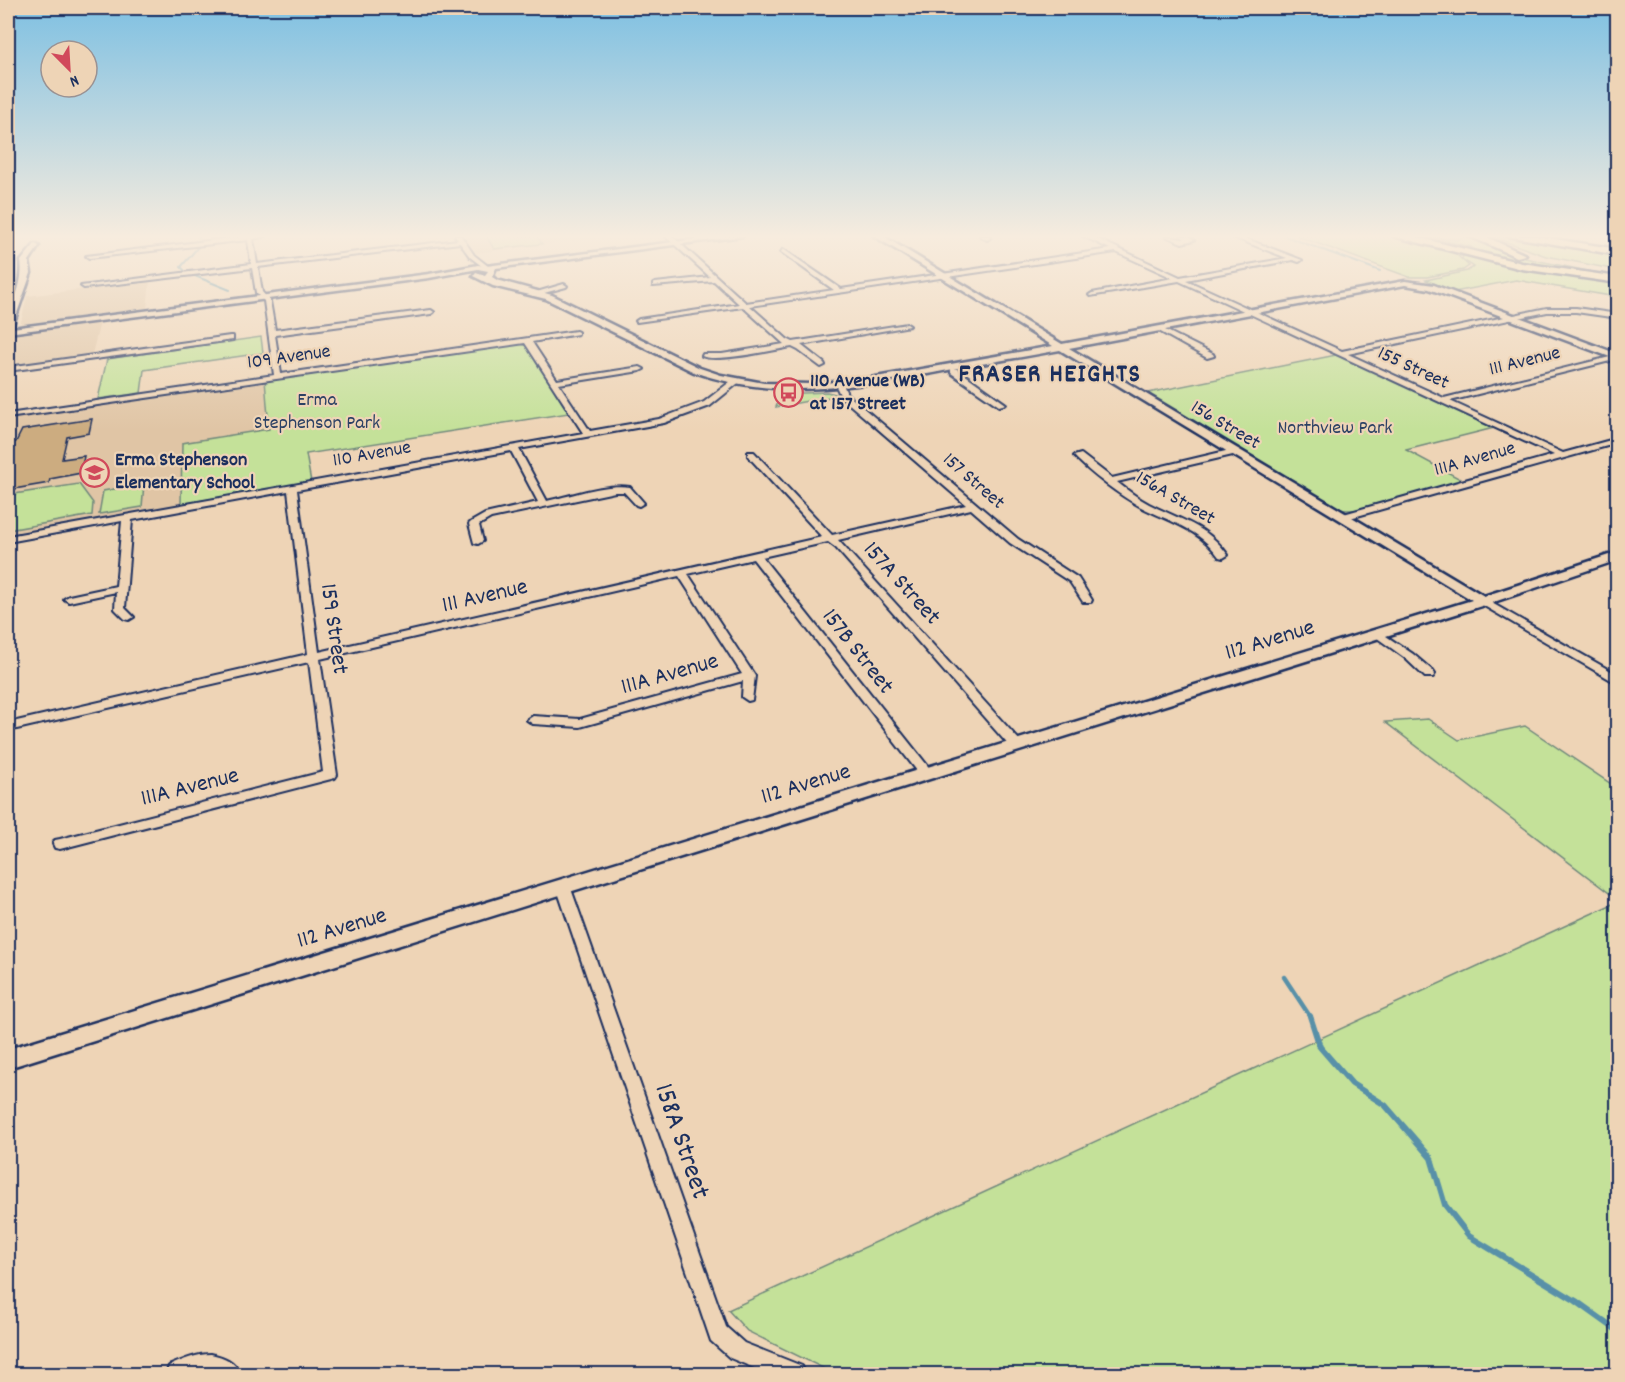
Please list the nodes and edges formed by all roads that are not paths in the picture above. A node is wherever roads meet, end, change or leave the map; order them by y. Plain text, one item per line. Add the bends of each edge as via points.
1 (18, 300) edge
2 (236, 300) edge
3 (266, 300) edge
4 (546, 300) edge
5 (738, 300) edge
6 (782, 300) edge
7 (984, 300) edge
8 (1226, 300) edge
9 (1316, 300) edge
10 (1465, 300) edge
11 (1542, 302) dead end
12 (744, 306) junction
13 (1554, 309) junction
14 (431, 312) dead end
15 (1253, 313) junction
16 (1617, 316) edge
17 (1510, 317) junction
18 (639, 321) dead end
19 (908, 326) dead end
20 (8, 329) edge
21 (1162, 331) junction
22 (271, 333) junction
23 (576, 333) dead end
24 (230, 338) dead end
25 (527, 340) junction
26 (791, 345) junction
27 (1065, 349) junction
28 (1339, 354) junction
29 (706, 356) dead end
30 (1210, 356) dead end
31 (1617, 357) edge
32 (996, 360) junction
33 (821, 365) dead end
34 (8, 369) edge
35 (640, 369) dead end
36 (954, 371) junction
37 (278, 376) junction
38 (556, 382) junction
39 (736, 382) junction
40 (840, 387) junction
41 (1441, 401) junction
42 (1002, 404) dead end
43 (8, 416) edge
44 (588, 434) junction
45 (1617, 440) edge
46 (514, 448) junction
47 (1234, 452) junction
48 (751, 454) dead end
49 (1078, 456) dead end
50 (1563, 456) junction
51 (1112, 481) junction
52 (292, 488) junction
53 (639, 503) dead end
54 (544, 504) junction
55 (972, 506) junction
56 (1343, 517) junction
57 (127, 518) junction
58 (8, 539) edge
59 (831, 539) junction
60 (478, 541) dead end
61 (1222, 555) dead end
62 (1617, 556) edge
63 (756, 557) junction
64 (683, 574) junction
65 (122, 588) junction
66 (69, 599) dead end
67 (1087, 600) dead end
68 (1483, 602) junction
69 (129, 617) dead end
70 (1377, 633) junction
71 (316, 658) junction
72 (1429, 674) dead end
73 (749, 676) junction
74 (1617, 680) edge
75 (748, 697) dead end
76 (533, 720) dead end
77 (8, 727) edge
78 (1017, 745) junction
79 (926, 773) junction
80 (330, 776) joint
81 (60, 844) dead end
82 (563, 886) junction
83 (8, 1059) edge
84 (177, 1374) edge
85 (229, 1374) edge
86 (794, 1374) edge

1 - 20 street
2 - 20 street
3 - 22 street
4 - 39 street via 679,368
5 - 12 street
6 - 12 street
7 - 27 street, 156 Street
8 - 15 street, 155 Street
9 - 15 street
10 - 17 street
11 - 13 street
12 - 18 street
12 - 26 street
13 - 16 street
13 - 17 street
14 - 22 street
15 - 21 street
15 - 28 street, 155 Street
17 - 28 street
17 - 31 street
19 - 26 street
21 - 27 street
21 - 30 street
22 - 37 street
23 - 25 street, 109 Avenue
24 - 34 street
25 - 37 street, 109 Avenue
25 - 38 street
26 - 29 street
26 - 33 street via 801,348
27 - 32 street
27 - 36 street
27 - 47 street, 156 Street
28 - 41 street, 155 Street
31 - 41 street, 111 Avenue
32 - 36 street
32 - 40 street
35 - 38 street
36 - 40 street
36 - 42 street
37 - 43 street, 109 Avenue
38 - 44 street
39 - 40 street via 788,390
39 - 44 street, 110 Avenue via 690,412
40 - 55 street, 157 Street
41 - 50 street, 155 Street
44 - 46 street, 110 Avenue
45 - 50 street, 111A Avenue
46 - 52 street, 110 Avenue
46 - 54 street
47 - 51 street
47 - 56 street, 156 Street
48 - 59 street, 157A Street
49 - 51 street, 156A Street
50 - 56 street, 111A Avenue
51 - 61 street, 156A Street via 1142,503 1197,530
52 - 57 street, 110 Avenue
52 - 71 street, 159 Street
53 - 54 street via 627,489 615,489
54 - 60 street via 480,519 474,524
55 - 59 street, 111 Avenue
55 - 67 street, 157 Street via 1014,541 1074,580
56 - 68 street, 156 Street
57 - 58 street, 110 Avenue
57 - 65 street
59 - 63 street, 111 Avenue
59 - 78 street, 157A Street
62 - 68 street, 112 Avenue
63 - 64 street, 111 Avenue
63 - 79 street, 157B Street
64 - 71 street, 111 Avenue
64 - 73 street
65 - 66 street
65 - 69 street via 120,609
68 - 70 street, 112 Avenue
68 - 74 street, 156 Street
70 - 72 street
70 - 78 street, 112 Avenue
71 - 77 street, 111 Avenue
71 - 80 street, 159 Street
73 - 75 street
73 - 76 street, 111A Avenue via 580,723
78 - 79 street, 112 Avenue
79 - 82 street, 112 Avenue
80 - 81 street, 111A Avenue
82 - 83 street, 112 Avenue
82 - 86 street, 158A Street via 718,1334 737,1351
84 - 85 street via 203,1364 216,1365

